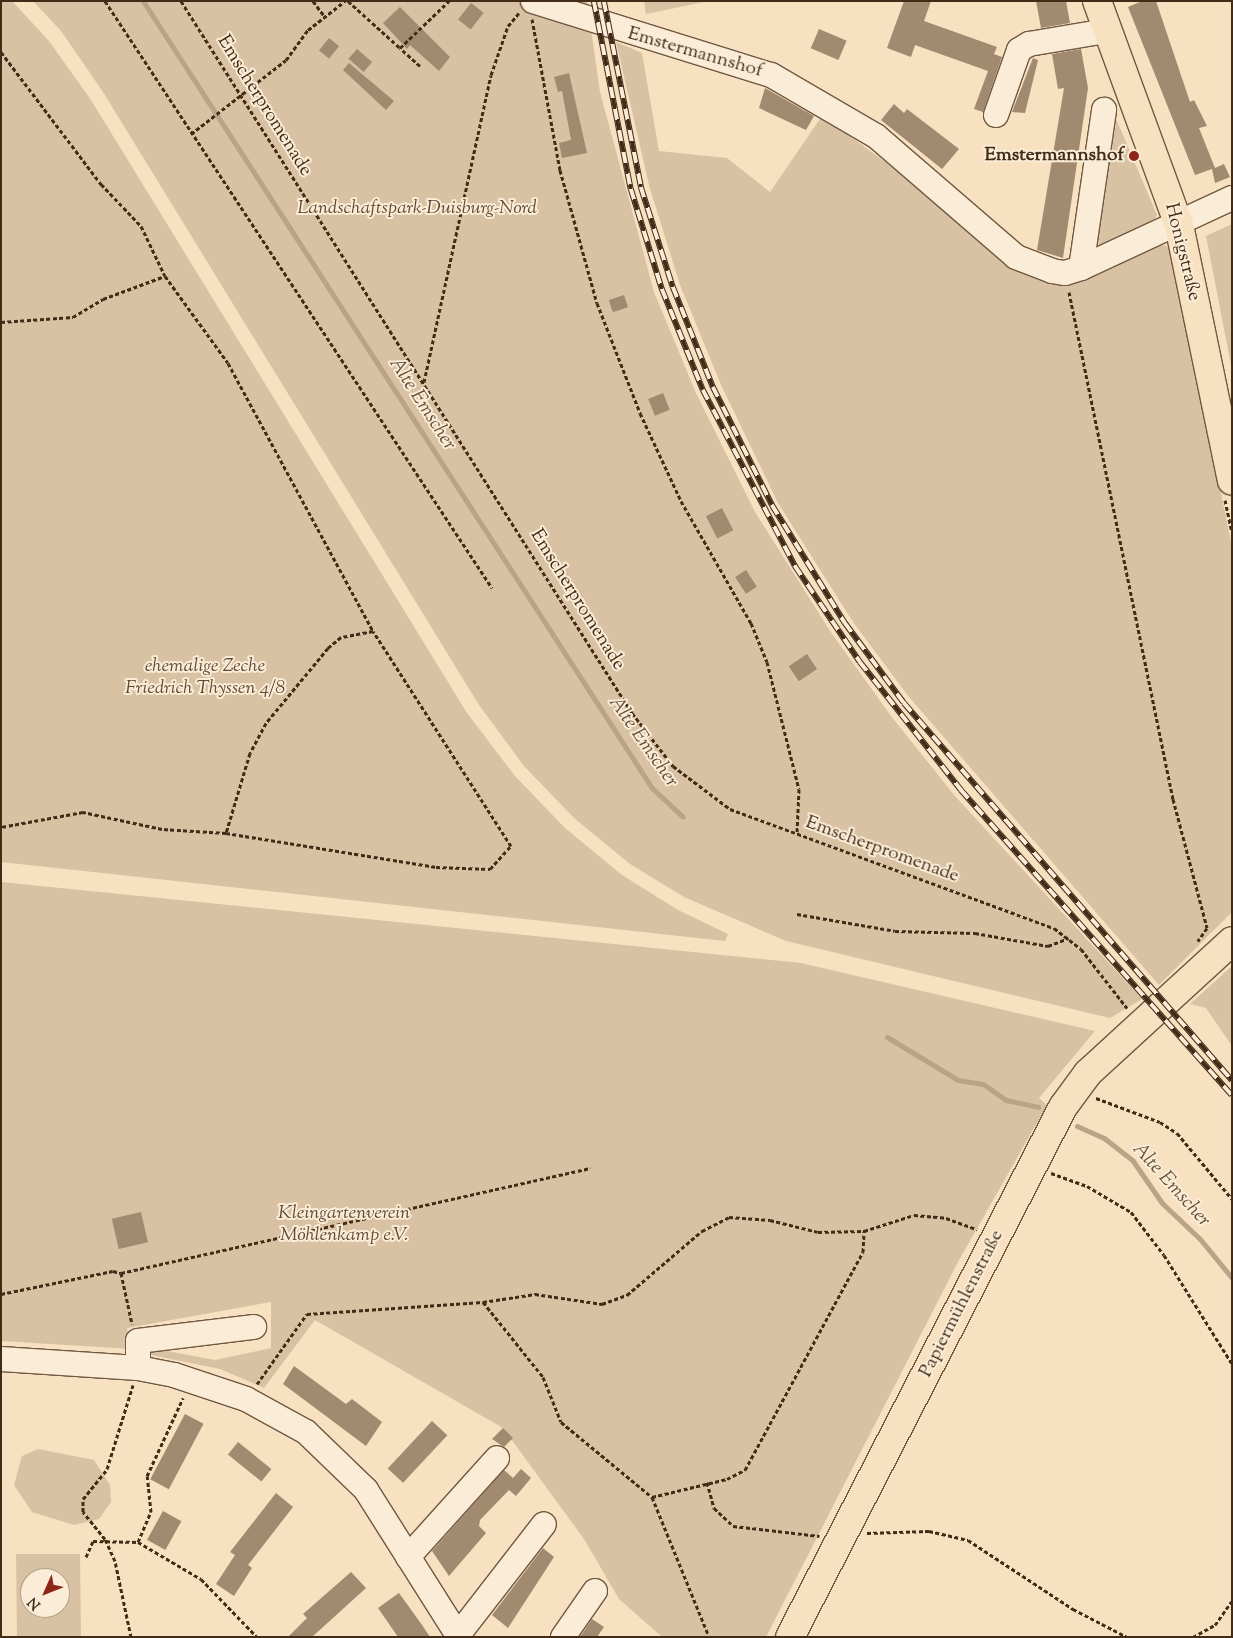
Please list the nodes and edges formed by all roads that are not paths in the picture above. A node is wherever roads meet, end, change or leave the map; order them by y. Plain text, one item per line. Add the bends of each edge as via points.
1 (1097, 1) edge
2 (529, 6) edge
3 (1106, 31) junction
4 (1104, 110) dead end
5 (996, 115) dead end
6 (1232, 198) edge
7 (1179, 225) junction
8 (1074, 277) junction
9 (1232, 481) edge
10 (1232, 941) edge
11 (254, 1327) dead end
12 (1, 1359) edge
13 (138, 1368) junction
14 (497, 1458) dead end
15 (544, 1524) dead end
16 (408, 1557) junction
17 (595, 1591) dead end
18 (458, 1636) edge
19 (563, 1637) edge
20 (790, 1637) edge

1 - 3 main road, Honigstraße
2 - 8 street, Emstermannshof via 771,75 876,136 1016,257
3 - 5 street via 1029,44 1018,50
3 - 7 main road, Honigstraße
4 - 8 street
6 - 7 street, Emstermannshof
7 - 8 street, Emstermannshof
7 - 9 main road, Honigstraße
10 - 20 main road, Papiermühlenstraße via 1088,1073 1063,1107
11 - 13 street via 138,1341
12 - 13 street
13 - 16 street via 192,1380 246,1399 306,1432 340,1461 366,1490
14 - 16 street
15 - 18 street
16 - 18 street
17 - 19 street

